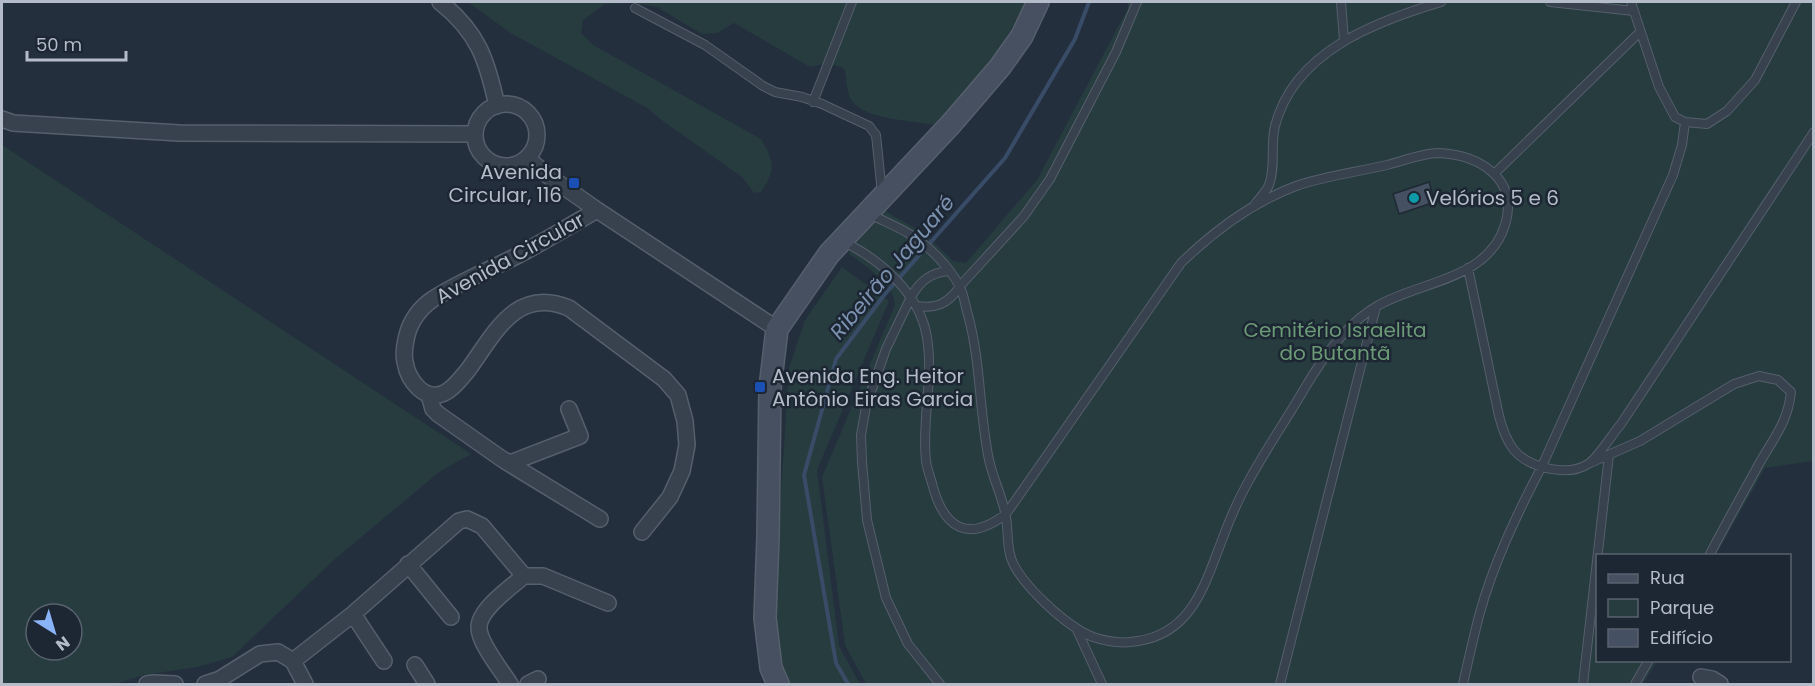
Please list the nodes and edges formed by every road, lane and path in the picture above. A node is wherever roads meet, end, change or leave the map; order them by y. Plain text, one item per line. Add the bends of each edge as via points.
1 (440, 2) edge
2 (852, 2) edge
3 (1038, 2) edge
4 (1137, 2) edge
5 (1341, 2) edge
6 (1441, 2) edge
7 (1550, 2) edge
8 (1630, 2) edge
9 (1796, 2) edge
10 (635, 8) dead end
11 (1634, 11) junction
12 (1641, 32) junction
13 (1344, 40) junction
14 (813, 102) junction
15 (497, 106) junction
16 (2, 119) edge
17 (1685, 122) junction
18 (1814, 132) edge
19 (475, 134) junction
20 (526, 158) junction
21 (1494, 174) junction
22 (882, 197) junction
23 (1253, 207) junction
24 (597, 210) junction
25 (867, 213) junction
26 (841, 240) junction
27 (1468, 268) junction
28 (948, 271) junction
29 (960, 286) junction
30 (911, 297) junction
31 (917, 306) junction
32 (1377, 306) junction
33 (777, 329) junction
34 (429, 395) junction
35 (569, 409) dead end
36 (1609, 455) junction
37 (505, 461) junction
38 (1589, 464) junction
39 (1542, 466) junction
40 (1006, 514) junction
41 (600, 519) dead end
42 (642, 532) dead end
43 (1597, 554) edge
44 (1710, 554) edge
45 (408, 564) junction
46 (1596, 565) edge
47 (524, 576) junction
48 (608, 603) dead end
49 (353, 614) junction
50 (451, 617) dead end
51 (1077, 630) junction
52 (292, 661) junction
53 (384, 661) dead end
54 (1648, 662) edge
55 (415, 665) dead end
56 (1701, 677) dead end
57 (147, 684) edge
58 (175, 684) edge
59 (205, 684) edge
60 (305, 684) edge
61 (427, 684) edge
62 (510, 684) edge
63 (778, 684) edge
64 (939, 684) edge
65 (1102, 684) edge
66 (1281, 684) edge
67 (1463, 684) edge
68 (1582, 684) edge
69 (1635, 684) edge
70 (1720, 684) edge

1 - 15 street via 463,22 481,48
2 - 14 lane
3 - 22 main road via 1022,36 1000,67
4 - 29 lane via 1116,52 1050,179 1024,216
5 - 13 lane
6 - 13 lane
7 - 11 lane
8 - 11 lane
9 - 17 lane via 1742,98 1707,124
10 - 14 lane via 705,45 763,86
11 - 12 lane
12 - 17 lane via 1659,87 1675,117
12 - 21 lane
13 - 23 lane via 1310,65 1280,106 1273,131 1269,185
14 - 22 lane via 874,131
15 - 19 street via 481,116
15 - 20 street via 517,106 532,120 536,140
16 - 19 street via 13,123 178,133
17 - 39 lane via 1673,175
18 - 38 lane via 1621,424
19 - 20 street via 476,144 488,161 508,166
20 - 24 street, Avenida Circular
21 - 23 lane via 1470,158 1436,153 1297,186
21 - 27 lane via 1504,185 1509,206 1504,228 1493,246
22 - 25 main road
23 - 40 lane via 1203,242 1181,263
24 - 33 street, Avenida Circular
24 - 34 street, Avenida Circular via 454,286 422,308 409,328 405,362 410,378
25 - 26 main road
25 - 28 lane via 912,236
26 - 30 lane via 880,265
26 - 33 main road
27 - 32 lane
27 - 39 lane via 1503,431 1515,451
28 - 29 lane
28 - 30 lane via 926,278
29 - 31 lane via 942,304 930,308
29 - 40 lane via 977,356 988,459
30 - 31 lane
30 - 64 lane via 886,349 866,406 862,462 867,519 886,598 908,644
31 - 40 lane via 930,361 926,462 937,502 952,523 969,530 982,528
32 - 51 lane via 1341,336 1306,385 1247,483 1206,584 1188,614 1166,632 1123,644
32 - 66 lane
33 - 63 main road via 770,388 765,618 771,668
34 - 37 street, Avenida Circular via 438,414
34 - 42 street via 444,394 454,385 519,309 540,301 569,308 664,379 678,395 687,445 682,471 670,497
35 - 37 street via 580,436 510,463
36 - 38 lane
36 - 43 lane
36 - 44 lane via 1640,441 1734,384 1759,376 1778,380 1785,386 1791,392 1790,404 1777,437
37 - 41 street, Avenida Circular
38 - 39 lane via 1571,470
39 - 67 lane via 1495,568
40 - 51 lane via 1009,549 1017,570 1034,593
45 - 47 street via 459,521 467,519 482,526
45 - 49 street
45 - 50 street
46 - 68 lane
47 - 48 street via 543,576
47 - 62 street via 492,604 479,627 482,639
49 - 52 street
49 - 53 street
51 - 65 lane
52 - 59 street via 278,652 260,654
52 - 60 street
54 - 69 lane
55 - 61 street
56 - 70 street
57 - 58 street

